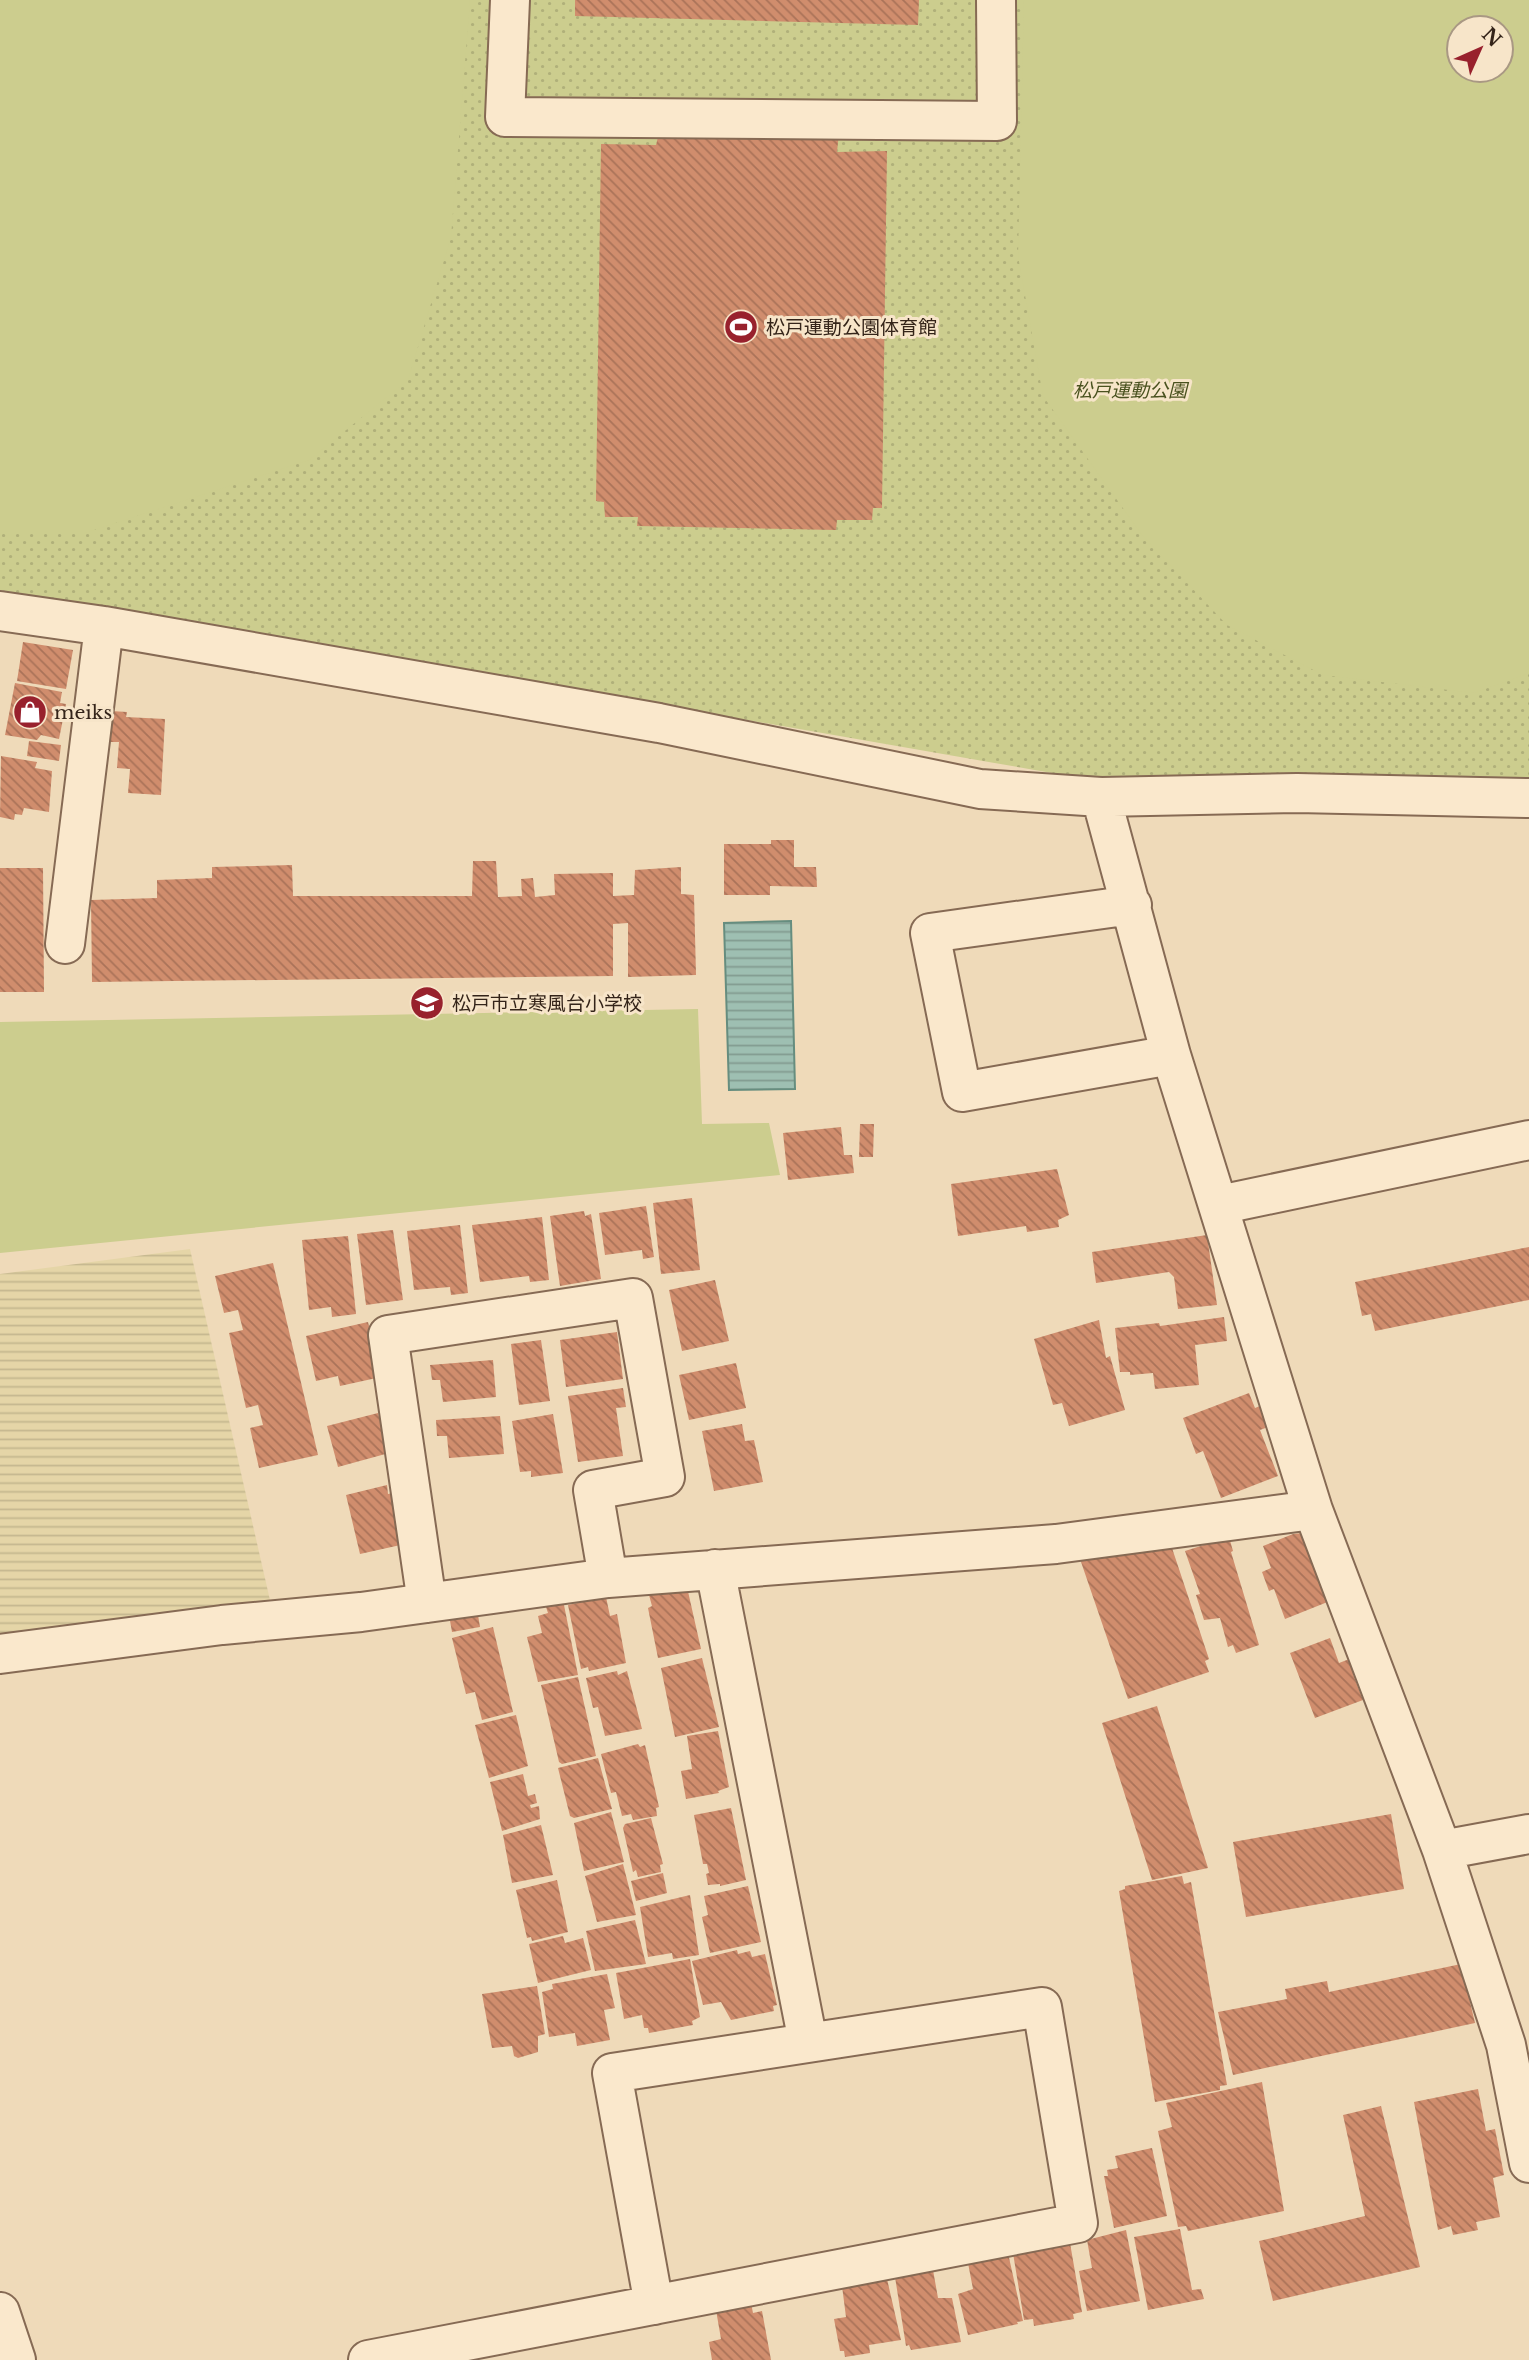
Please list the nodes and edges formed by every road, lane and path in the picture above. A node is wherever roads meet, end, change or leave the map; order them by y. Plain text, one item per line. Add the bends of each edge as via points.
1 (510, 0) edge
2 (996, 0) edge
3 (0, 611) edge
4 (104, 626) junction
5 (1101, 797) junction
6 (1529, 798) edge
7 (1132, 905) junction
8 (65, 944) dead end
9 (1171, 1055) junction
10 (1529, 1140) edge
11 (1219, 1205) junction
12 (1313, 1510) junction
13 (715, 1569) junction
14 (608, 1578) junction
15 (427, 1603) junction
16 (0, 1654) edge
17 (1529, 1834) edge
18 (1442, 1850) junction
19 (808, 2042) junction
20 (1529, 2163) edge
21 (654, 2305) junction
22 (0, 2312) edge
23 (16, 2360) edge
24 (368, 2360) edge

1 - 2 street via 505,117 997,121
3 - 4 street
4 - 5 street via 659,723 980,789
4 - 8 street
5 - 6 street via 1297,793
5 - 7 street
7 - 9 street
7 - 9 street via 930,933 962,1092
9 - 11 street
10 - 11 street
11 - 12 street
12 - 13 street via 1056,1544
12 - 18 street
13 - 14 street
13 - 19 street
14 - 15 street
14 - 15 street via 593,1490 665,1477 633,1298 388,1335
15 - 16 street
17 - 18 street
18 - 20 street via 1506,2045
19 - 21 street via 612,2073
19 - 21 street via 1042,2007 1078,2223
21 - 24 street
22 - 23 street

